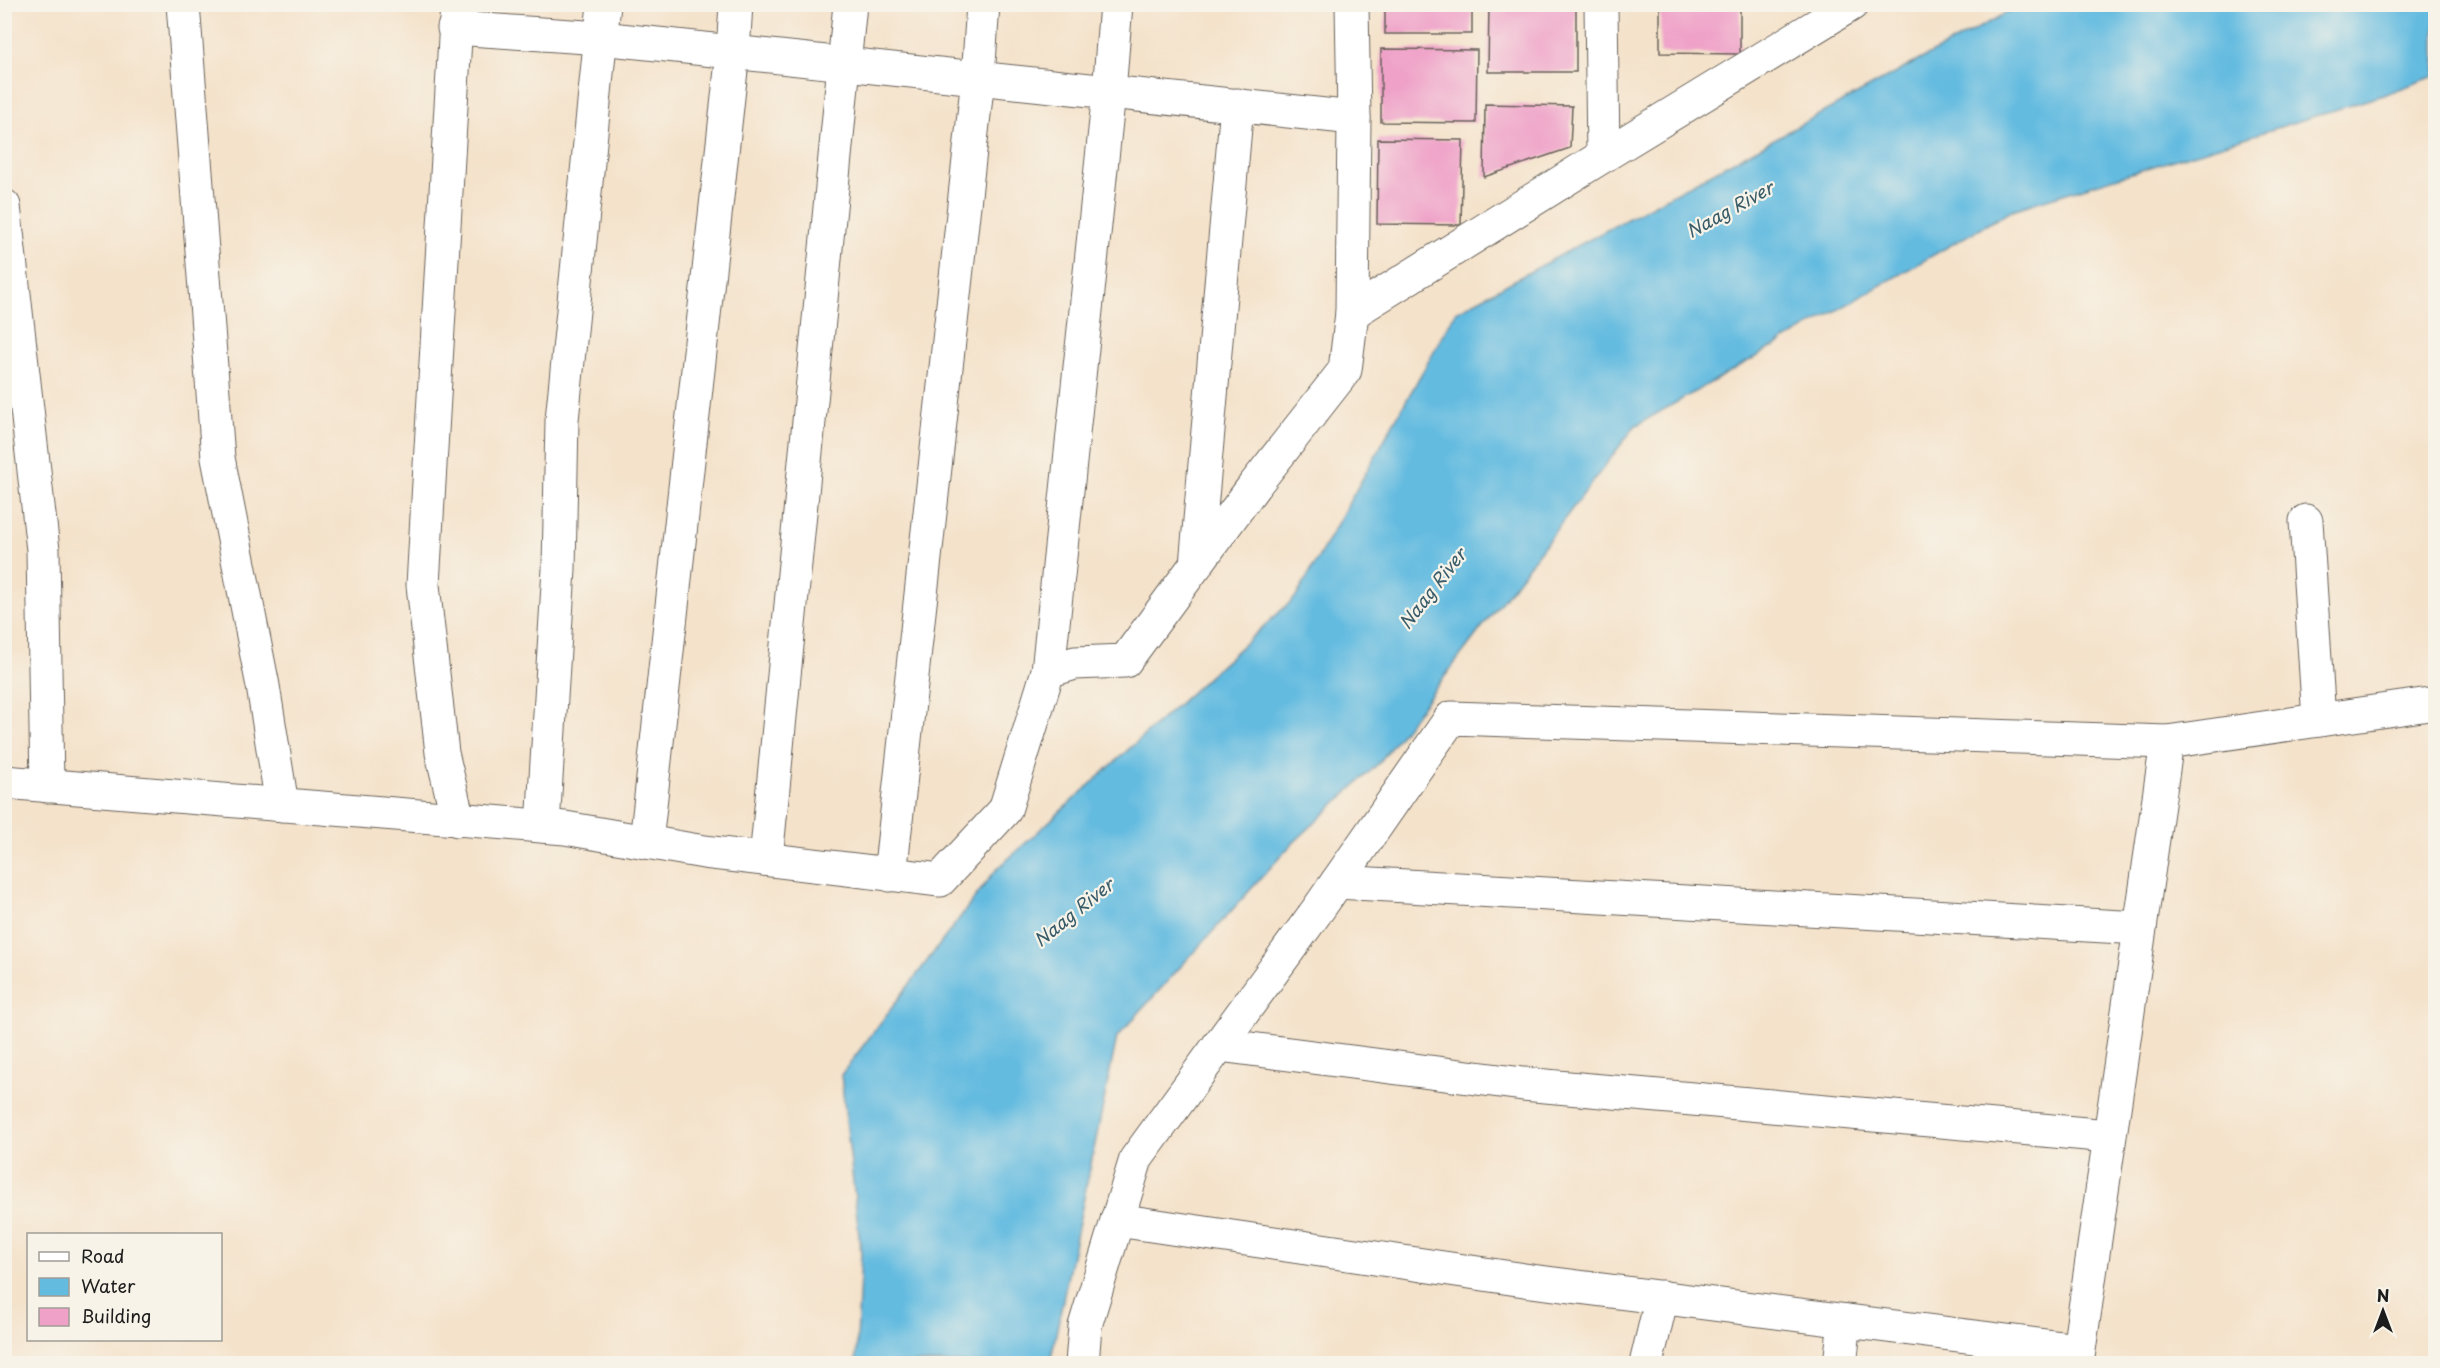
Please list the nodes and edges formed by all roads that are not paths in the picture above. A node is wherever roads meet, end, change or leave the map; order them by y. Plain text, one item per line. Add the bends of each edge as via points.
1 (183, 4) edge
2 (604, 4) edge
3 (736, 4) edge
4 (850, 4) edge
5 (983, 4) edge
6 (1116, 4) edge
7 (1352, 4) edge
8 (1601, 4) edge
9 (1852, 4) edge
10 (455, 16) edge
11 (601, 38) junction
12 (733, 52) junction
13 (845, 64) junction
14 (978, 78) junction
15 (1109, 92) junction
16 (1237, 105) junction
17 (1354, 118) junction
18 (1603, 156) junction
19 (4, 206) edge
20 (1352, 313) junction
21 (2306, 521) dead end
22 (1196, 565) junction
23 (1048, 670) junction
24 (2436, 703) edge
25 (2319, 720) junction
26 (2167, 742) junction
27 (4, 782) edge
28 (47, 786) junction
29 (282, 805) junction
30 (458, 820) junction
31 (543, 826) junction
32 (646, 842) junction
33 (766, 859) junction
34 (890, 874) junction
35 (1337, 882) junction
36 (2140, 928) junction
37 (1219, 1046) junction
38 (2109, 1136) junction
39 (1118, 1220) junction
40 (1662, 1297) junction
41 (1845, 1321) junction
42 (2078, 1357) edge
43 (1082, 1364) edge
44 (1646, 1364) edge
45 (1840, 1364) edge

1 - 29 street via 219,458
2 - 11 street
3 - 12 street
4 - 13 street
5 - 14 street
6 - 15 street
7 - 17 street
8 - 18 street
9 - 18 street
10 - 11 street
10 - 30 street via 423,585 442,753
11 - 12 street
11 - 31 street via 562,420 559,569
12 - 13 street
12 - 32 street
13 - 14 street
13 - 33 street
14 - 15 street
14 - 34 street
15 - 16 street
15 - 23 street
16 - 17 street
16 - 22 street
17 - 20 street
18 - 20 street
19 - 28 street via 43,550
20 - 22 street via 1345,370
21 - 25 street
22 - 23 street via 1125,661 1075,663
23 - 34 street via 1005,810 940,880
24 - 25 street
25 - 26 street
26 - 35 street via 1451,718
26 - 36 street
27 - 28 street
28 - 29 street
29 - 30 street
30 - 31 street
31 - 32 street
32 - 33 street
33 - 34 street
35 - 36 street
35 - 37 street
36 - 38 street
37 - 38 street via 1523,1084
37 - 39 street via 1136,1159
38 - 42 street
39 - 40 street
39 - 43 street via 1085,1326
40 - 41 street
40 - 44 street
41 - 42 street
41 - 45 street

